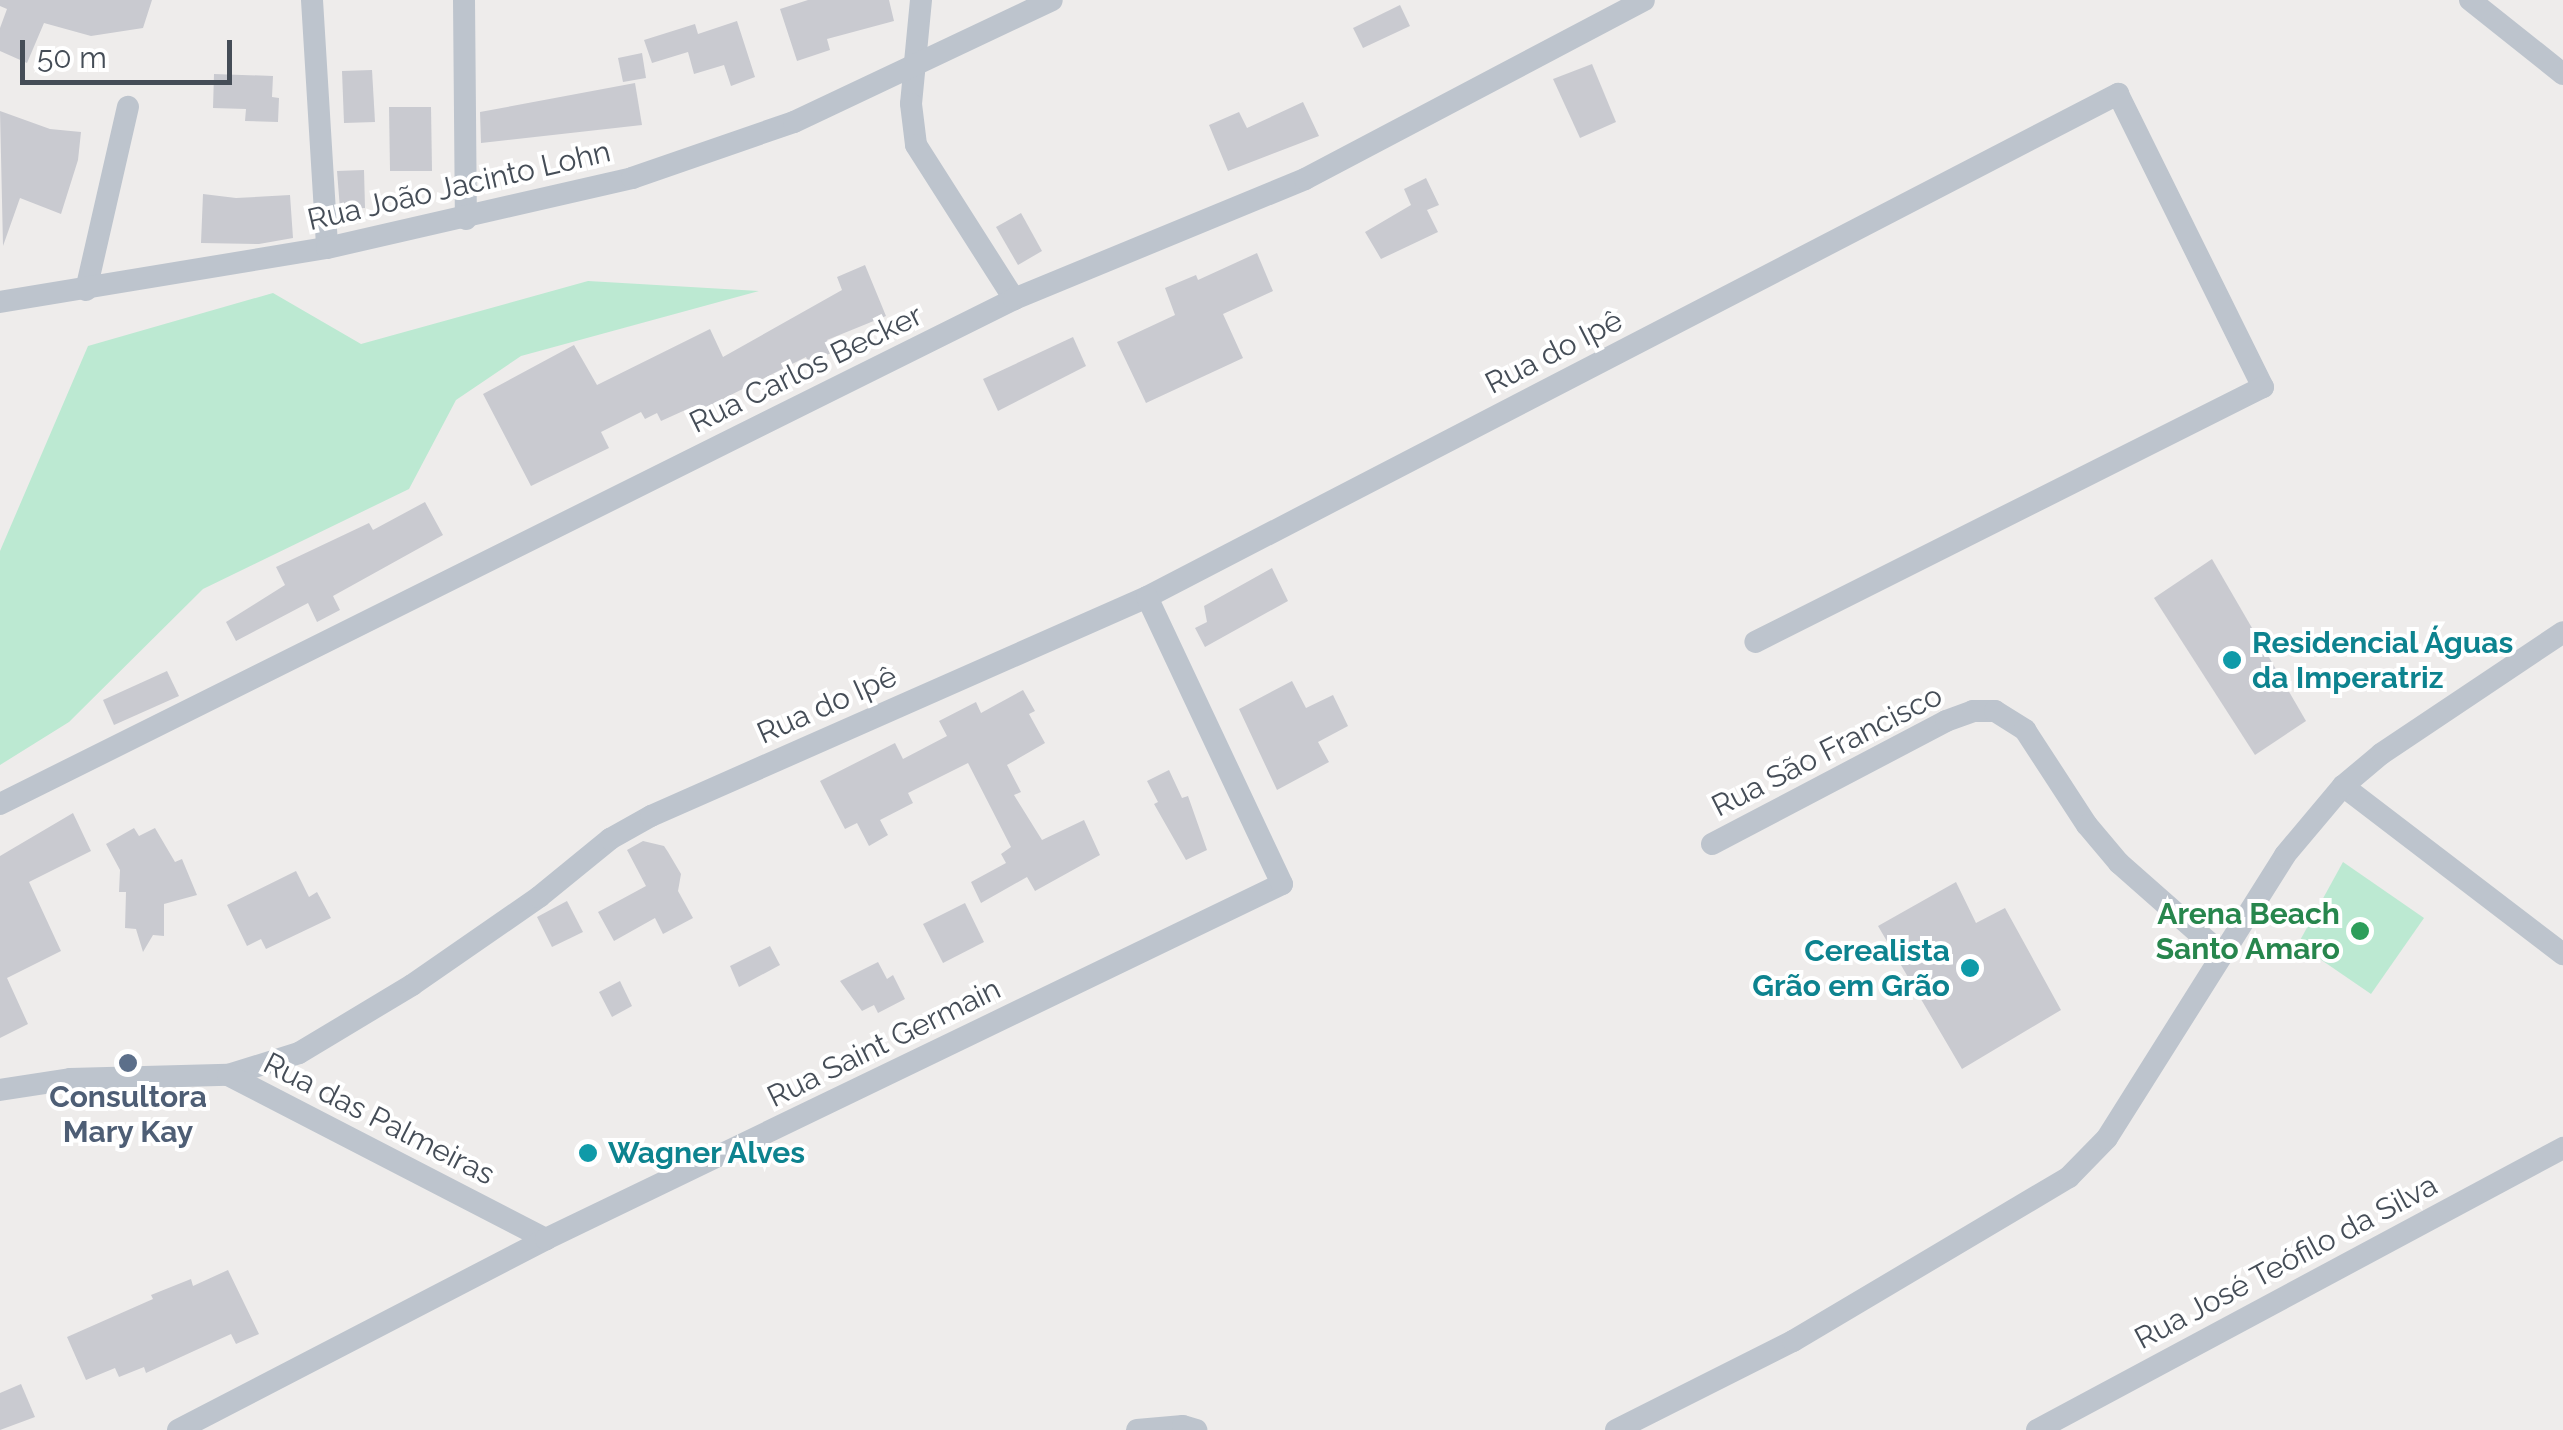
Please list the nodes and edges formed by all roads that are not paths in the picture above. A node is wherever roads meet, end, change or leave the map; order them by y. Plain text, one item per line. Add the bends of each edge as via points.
1 (312, 0) edge
2 (464, 0) edge
3 (921, 0) edge
4 (1052, 0) edge
5 (1644, 0) edge
6 (2470, 0) edge
7 (912, 66) junction
8 (2563, 74) edge
9 (128, 107) dead end
10 (466, 219) junction
11 (326, 248) junction
12 (86, 290) junction
13 (1014, 299) junction
14 (0, 302) edge
15 (1147, 597) junction
16 (2563, 632) edge
17 (1755, 642) dead end
18 (2343, 786) junction
19 (0, 804) edge
20 (1712, 844) dead end
21 (2221, 953) junction
22 (2563, 954) edge
23 (228, 1075) junction
24 (0, 1090) edge
25 (2563, 1148) edge
26 (546, 1239) junction
27 (178, 1430) edge
28 (1137, 1430) edge
29 (1196, 1430) edge
30 (1616, 1430) edge
31 (2037, 1430) edge

1 - 11 street
2 - 10 street
3 - 7 street
4 - 7 street, Rua João Jacinto Lohn
5 - 13 street, Rua Carlos Becker via 1305,180
6 - 8 street
7 - 10 street, Rua João Jacinto Lohn via 689,162
7 - 13 street via 912,127 924,162
9 - 12 street
10 - 11 street, Rua João Jacinto Lohn
11 - 12 street, Rua João Jacinto Lohn
12 - 14 street, Rua João Jacinto Lohn
13 - 19 street, Rua Carlos Becker
15 - 17 street, Rua do Ipê via 2118,94 2263,386
15 - 23 street, Rua do Ipê via 651,816 610,838 412,986 299,1054
15 - 26 street, Rua Saint Germain via 1282,884
16 - 18 street
18 - 21 street via 2285,855
18 - 22 street
20 - 21 street, Rua São Francisco via 1946,721 1995,712 2025,730 2086,825 2119,863
21 - 30 street via 2127,1109 2070,1177 1827,1322
23 - 24 street, Rua das Palmeiras via 70,1078
23 - 26 street, Rua das Palmeiras
25 - 31 street, Rua José Teófilo da Silva
26 - 27 street, Rua Saint Germain
28 - 29 street

